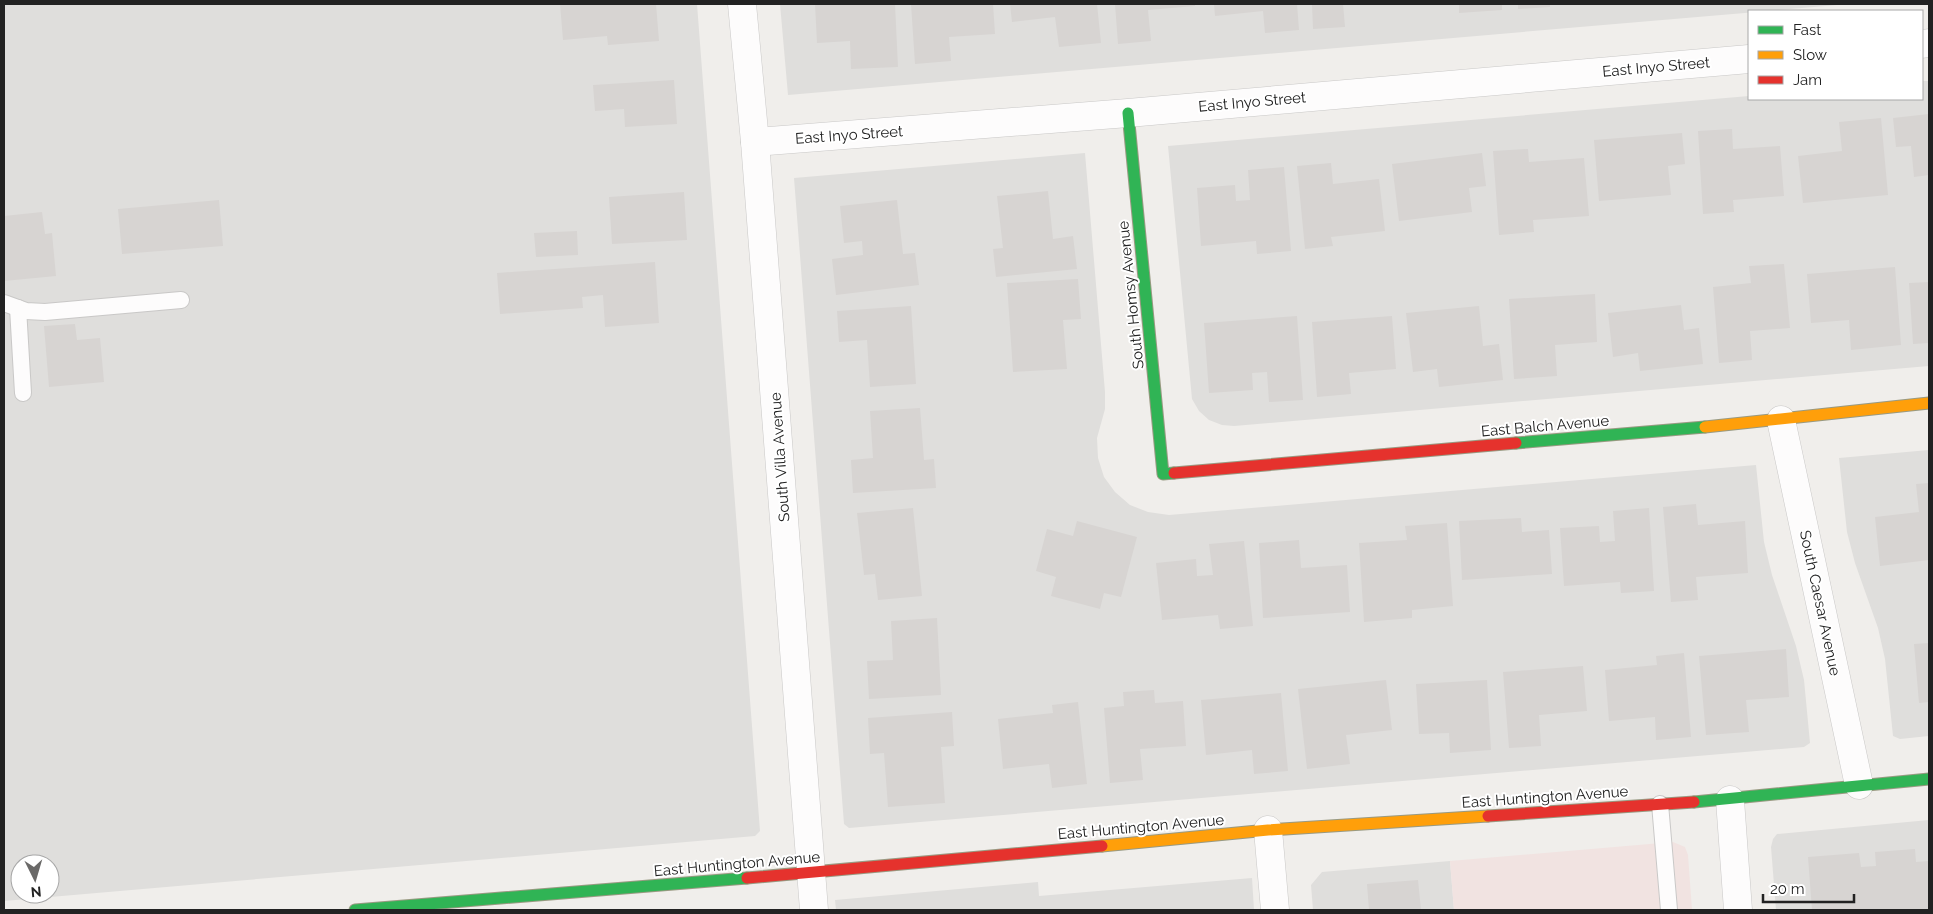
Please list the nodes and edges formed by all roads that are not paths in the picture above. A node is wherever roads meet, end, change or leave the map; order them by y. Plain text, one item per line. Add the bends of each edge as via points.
1 (742, 4) edge
2 (1748, 59) edge
3 (1128, 113) junction
4 (755, 142) junction
5 (181, 300) dead end
6 (11, 305) edge
7 (23, 393) dead end
8 (1929, 403) edge
9 (1781, 420) junction
10 (1163, 474) joint
11 (1929, 779) edge
12 (1859, 786) junction
13 (1730, 800) junction
14 (1660, 804) junction
15 (1268, 830) junction
16 (812, 872) junction
17 (355, 910) edge
18 (814, 910) edge
19 (1275, 910) edge
20 (1670, 910) edge
21 (1738, 910) edge

1 - 4 street, South Villa Avenue
2 - 3 street, East Inyo Street
3 - 4 street, East Inyo Street
3 - 10 street, South Homsy Avenue
4 - 16 street, South Villa Avenue
5 - 6 lane via 56,312 35,312
6 - 7 lane
8 - 9 street, East Balch Avenue
9 - 10 street, East Balch Avenue
9 - 12 street, South Caesar Avenue
11 - 12 street, East Huntington Avenue
12 - 13 street, East Huntington Avenue
13 - 14 street, East Huntington Avenue
13 - 21 street
14 - 15 street, East Huntington Avenue
14 - 20 lane
15 - 16 street, East Huntington Avenue
15 - 19 street
16 - 17 street, East Huntington Avenue
16 - 18 street, South Villa Avenue

